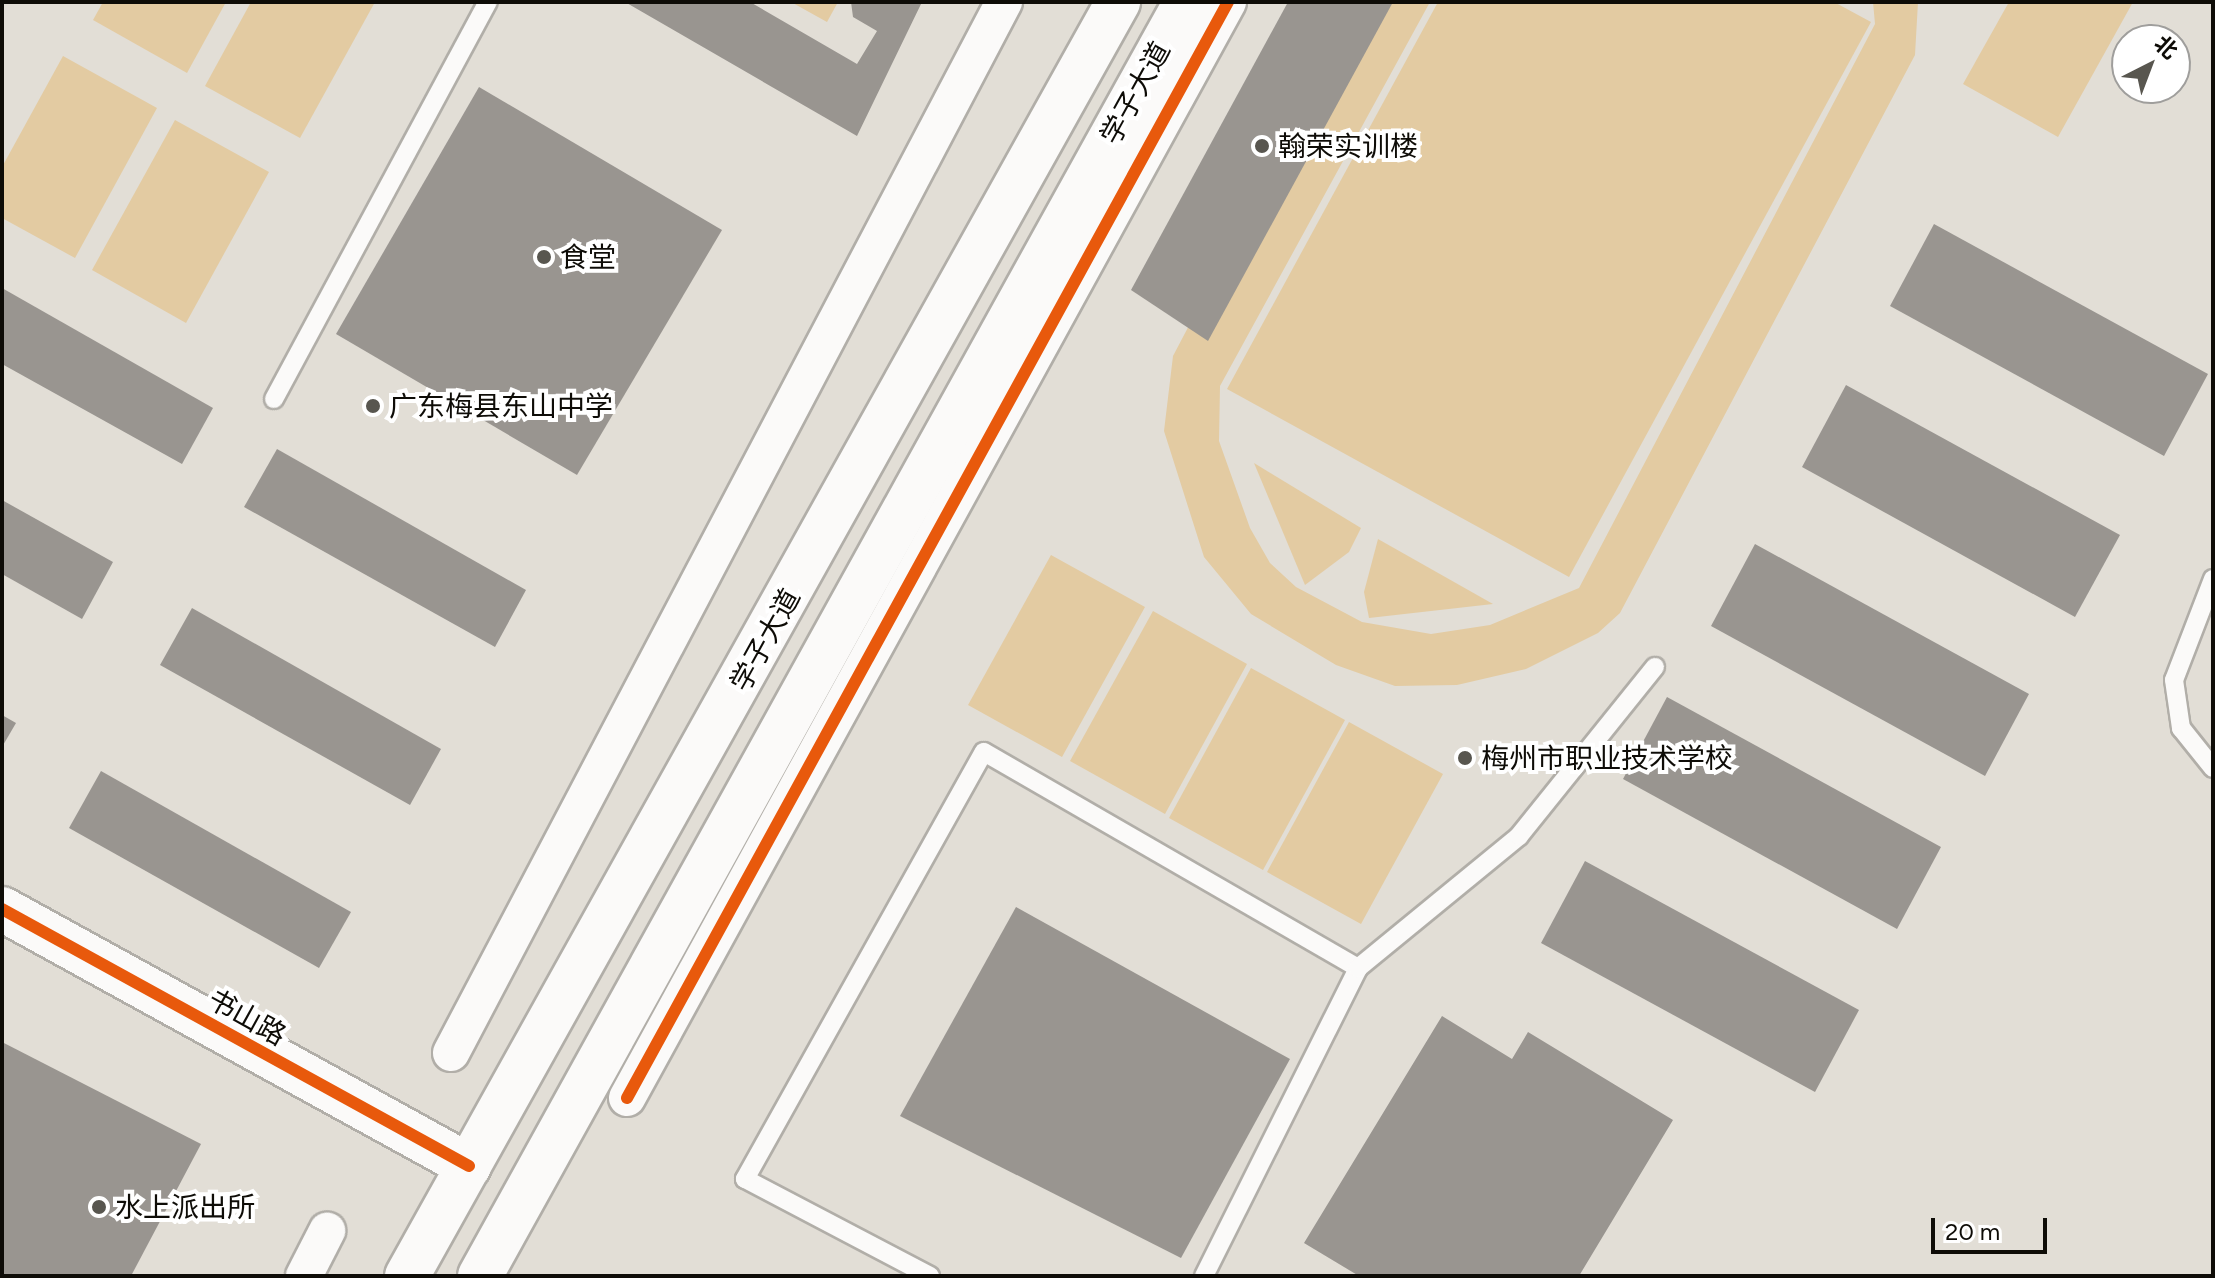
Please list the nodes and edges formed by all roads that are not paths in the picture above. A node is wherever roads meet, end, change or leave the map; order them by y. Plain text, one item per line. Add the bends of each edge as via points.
1 (488, 2) edge
2 (1004, 2) edge
3 (1118, 2) edge
4 (1186, 2) edge
5 (1228, 2) edge
6 (274, 399) dead end
7 (2213, 579) edge
8 (1655, 667) dead end
9 (2213, 768) edge
10 (2, 909) edge
11 (1358, 968) junction
12 (451, 1053) dead end
13 (627, 1098) dead end
14 (469, 1166) junction
15 (327, 1231) dead end
16 (304, 1276) edge
17 (407, 1276) edge
18 (480, 1276) edge
19 (930, 1276) edge
20 (1204, 1276) edge

1 - 6 lane
2 - 12 street
3 - 14 main road, 学子大道
4 - 18 main road, 学子大道
5 - 13 street
7 - 9 lane via 2174,680 2181,728
8 - 11 lane via 1519,836
10 - 14 main road, 书山路
11 - 19 lane via 984,752 745,1179
11 - 20 lane
14 - 17 main road, 学子大道
15 - 16 street

